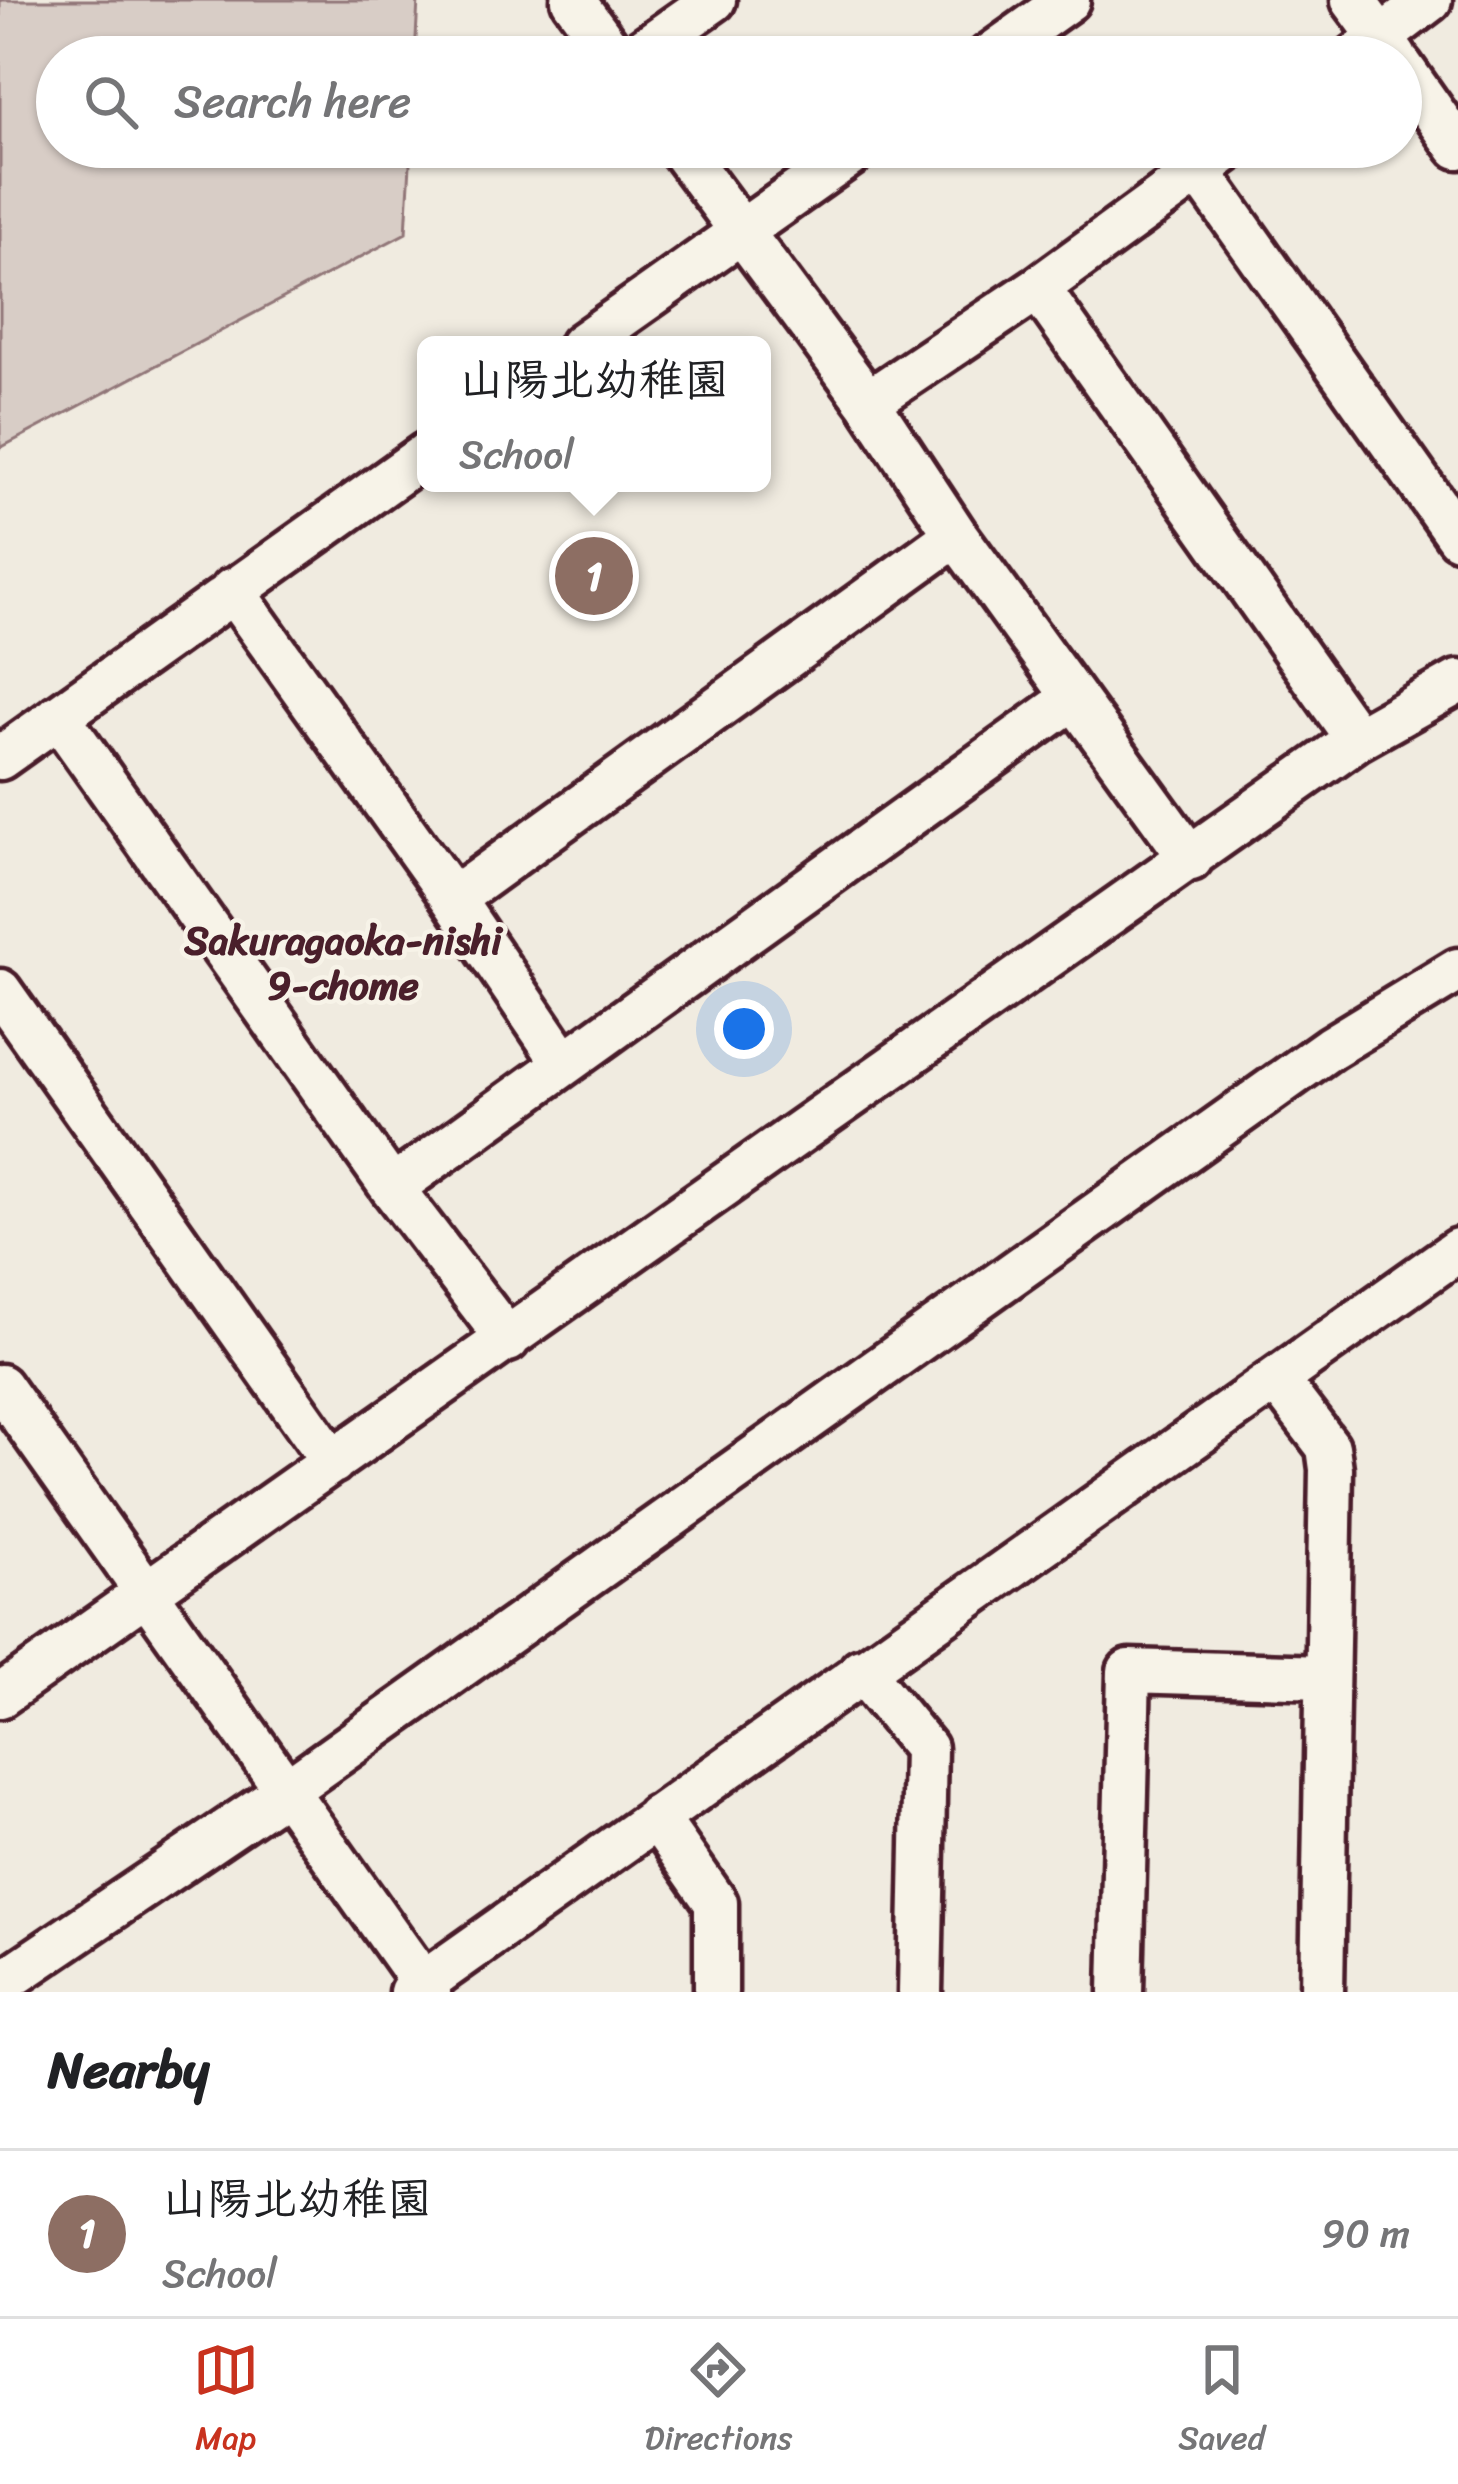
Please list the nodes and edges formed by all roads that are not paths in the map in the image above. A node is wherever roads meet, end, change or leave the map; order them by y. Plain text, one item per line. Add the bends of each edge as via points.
1 (573, 0) edge
2 (714, 0) edge
3 (1068, 0) edge
4 (1353, 0) edge
5 (1430, 0) edge
6 (600, 36) edge
7 (663, 36) edge
8 (1017, 36) edge
9 (1373, 36) edge
10 (1399, 36) edge
11 (1422, 102) edge
12 (1458, 147) edge
13 (695, 168) edge
14 (831, 168) edge
15 (1203, 168) edge
16 (1221, 168) edge
17 (740, 232) junction
18 (1038, 287) junction
19 (593, 336) edge
20 (868, 402) junction
21 (417, 460) edge
22 (956, 536) junction
23 (1458, 537) edge
24 (232, 590) junction
25 (1458, 682) edge
26 (1072, 698) junction
27 (58, 716) junction
28 (1357, 739) junction
29 (0, 758) edge
30 (1191, 859) junction
31 (453, 899) junction
32 (1458, 970) edge
33 (0, 992) edge
34 (564, 1063) junction
35 (392, 1188) junction
36 (1458, 1250) edge
37 (508, 1340) junction
38 (1276, 1379) junction
39 (0, 1386) edge
40 (333, 1462) junction
41 (148, 1592) junction
42 (861, 1670) junction
43 (1325, 1677) junction
44 (0, 1696) edge
45 (287, 1790) junction
46 (656, 1817) junction
47 (0, 1984) edge
48 (422, 1989) edge
49 (716, 1992) edge
50 (920, 1992) edge
51 (1121, 1992) edge
52 (1322, 1992) edge

1 - 6 street
2 - 7 street
3 - 8 street
4 - 9 street
5 - 10 street
11 - 12 street
13 - 17 street
14 - 17 street
15 - 18 street
16 - 23 street
17 - 19 street
17 - 20 street
18 - 20 street
18 - 28 street
20 - 22 street
21 - 24 street
22 - 26 street
22 - 31 street
24 - 27 street
24 - 31 street
25 - 28 street
26 - 30 street
26 - 34 street
27 - 29 street
27 - 35 street
28 - 30 street
30 - 37 street
31 - 34 street
32 - 45 street via 1330,1048
33 - 40 street
34 - 35 street
35 - 37 street
36 - 38 street
37 - 40 street
38 - 42 street
38 - 43 street via 1328,1448
39 - 41 street
40 - 41 street
41 - 44 street
41 - 45 street
42 - 46 street
42 - 50 street via 925,1748
43 - 51 street via 1129,1672
43 - 52 street
45 - 47 street
45 - 48 street
46 - 48 street
46 - 49 street via 716,1903

